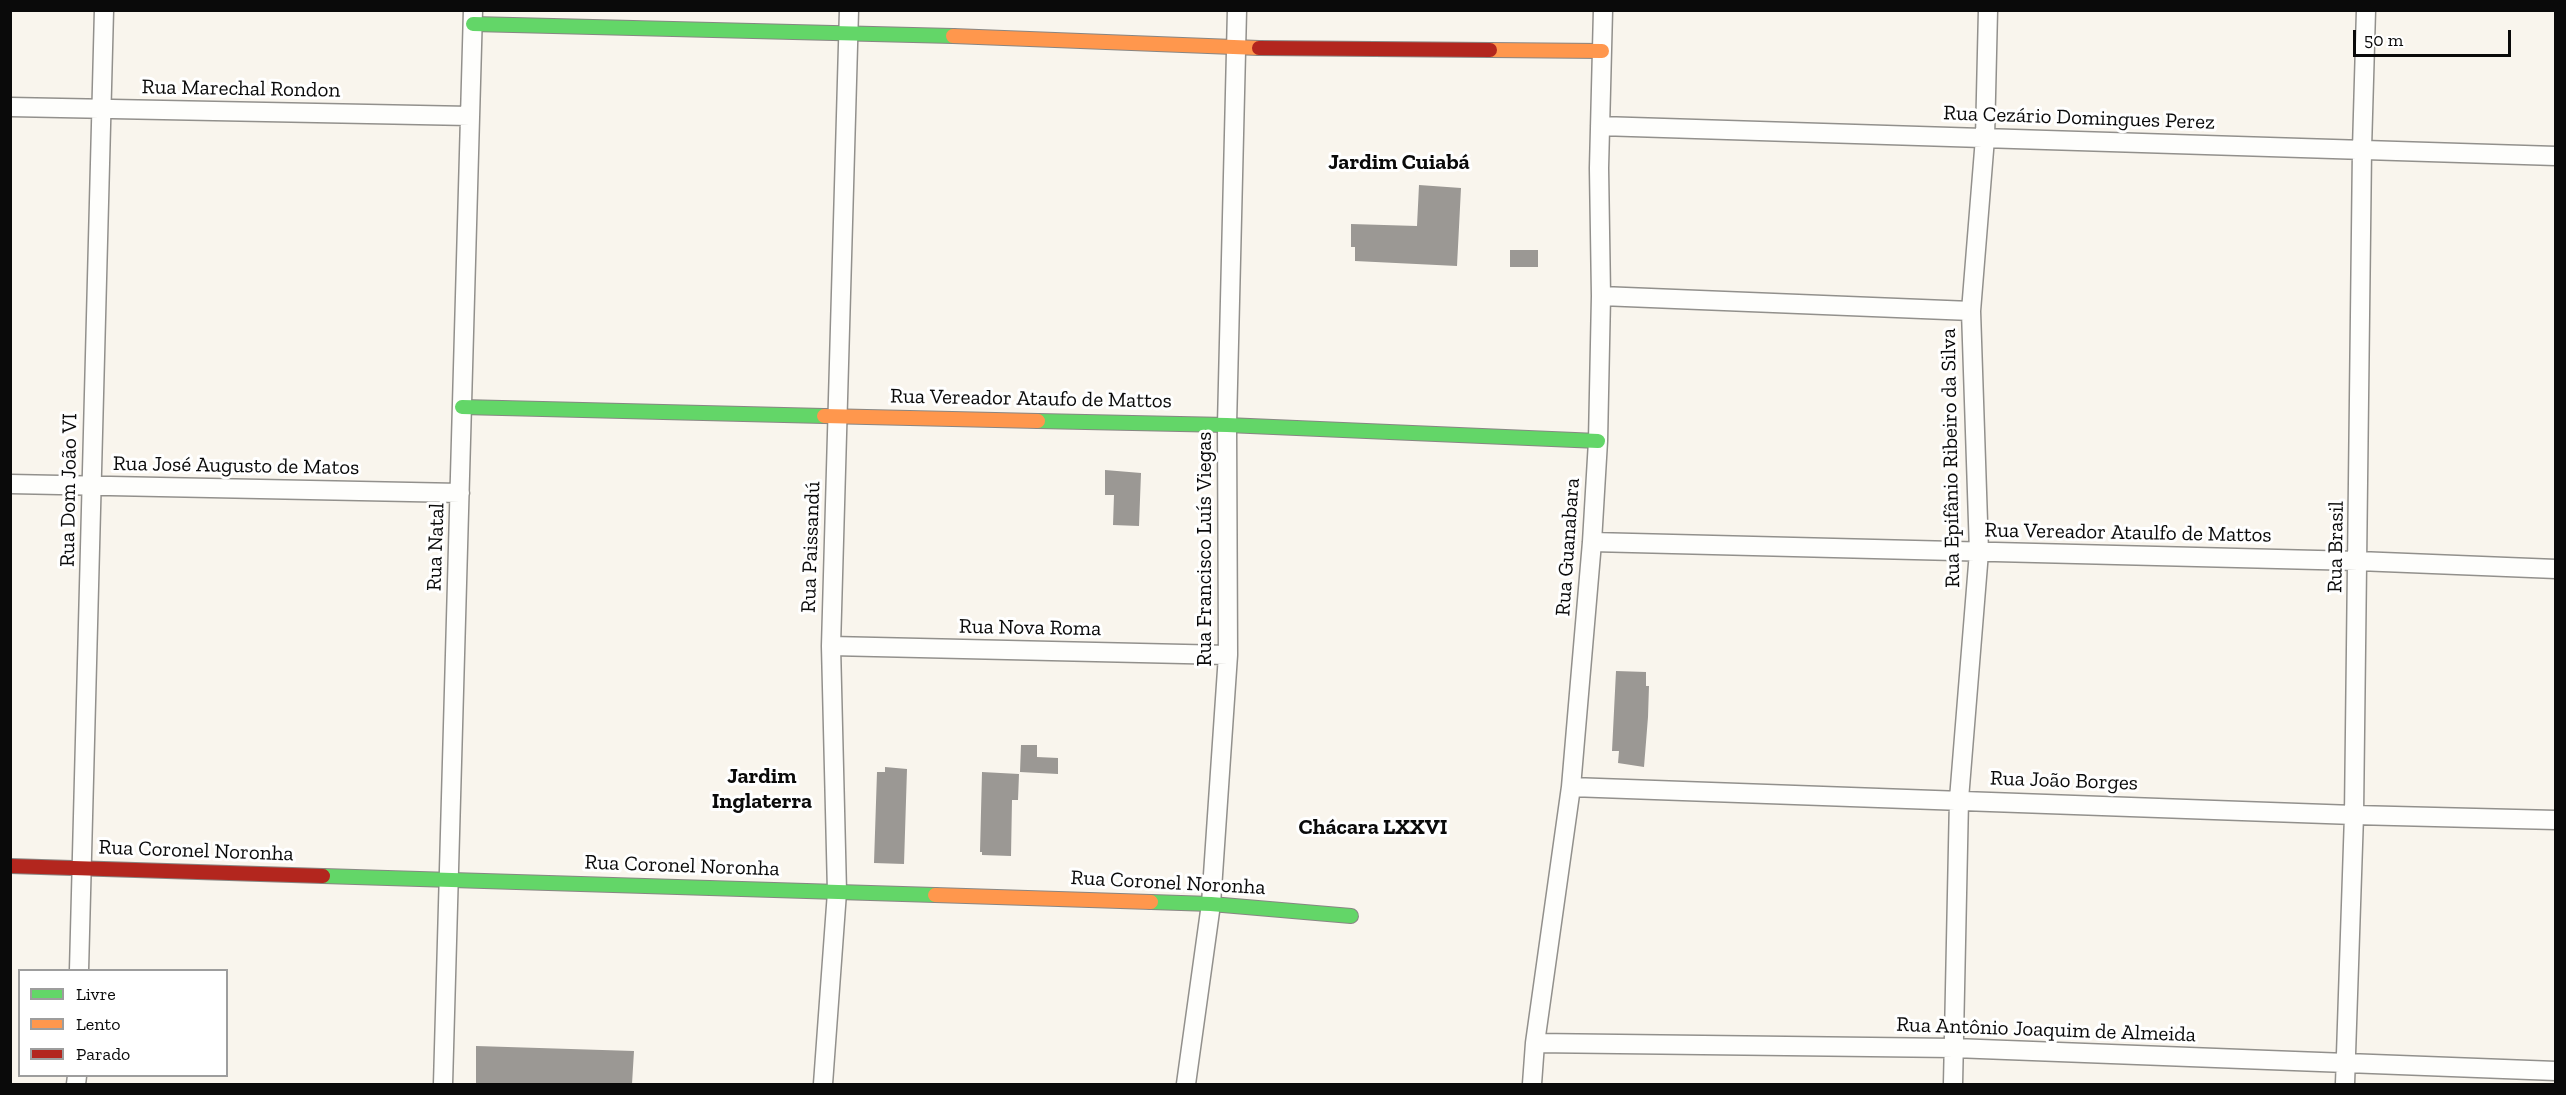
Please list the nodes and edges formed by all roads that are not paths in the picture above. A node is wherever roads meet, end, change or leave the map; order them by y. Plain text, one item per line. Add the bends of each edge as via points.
1 (104, 10) edge
2 (849, 10) edge
3 (1237, 10) edge
4 (1603, 10) edge
5 (1988, 10) edge
6 (2366, 10) edge
7 (473, 17) edge
8 (848, 32) junction
9 (1236, 48) junction
10 (1602, 51) junction
11 (10, 107) edge
12 (101, 110) junction
13 (470, 116) junction
14 (1600, 126) junction
15 (1985, 138) junction
16 (2362, 148) junction
17 (2556, 156) edge
18 (1601, 296) junction
19 (1971, 311) junction
20 (462, 407) junction
21 (838, 415) junction
22 (1227, 425) junction
23 (1598, 441) junction
24 (10, 484) edge
25 (92, 485) junction
26 (460, 493) junction
27 (1592, 542) junction
28 (1979, 552) junction
29 (2358, 561) junction
30 (2556, 569) edge
31 (831, 646) junction
32 (1228, 655) junction
33 (1571, 786) junction
34 (1959, 799) junction
35 (2354, 815) junction
36 (2556, 820) edge
37 (10, 866) edge
38 (82, 868) junction
39 (449, 879) junction
40 (837, 892) junction
41 (1211, 904) junction
42 (1351, 916) dead end
43 (79, 969) edge
44 (1535, 1043) junction
45 (1954, 1048) junction
46 (2345, 1063) junction
47 (2556, 1071) edge
48 (443, 1084) edge
49 (823, 1084) edge
50 (1186, 1084) edge
51 (1532, 1084) edge
52 (1953, 1084) edge
53 (2344, 1084) edge

1 - 12 street, Rua Dom João VI
2 - 8 street, Rua Paissandú
3 - 9 street, Rua Francisco Luís Viegas
4 - 10 street, Rua Guanabara
5 - 15 street, Rua Epifânio Ribeiro da Silva
6 - 16 street, Rua Brasil
7 - 8 street
7 - 13 street, Rua Natal
8 - 9 street
8 - 21 street, Rua Paissandú
9 - 10 street
9 - 22 street, Rua Francisco Luís Viegas
10 - 14 street, Rua Guanabara
11 - 12 street, Rua Marechal Rondon
12 - 13 street, Rua Marechal Rondon
12 - 25 street, Rua Dom João VI
13 - 20 street, Rua Natal
14 - 15 street, Rua Cezário Domingues Perez
14 - 18 street, Rua Guanabara
15 - 16 street, Rua Cezário Domingues Perez
15 - 19 street, Rua Epifânio Ribeiro da Silva
16 - 17 street, Rua Cezário Domingues Perez
16 - 29 street, Rua Brasil
18 - 19 street
18 - 23 street, Rua Guanabara
19 - 28 street, Rua Epifânio Ribeiro da Silva
20 - 21 street, Rua Vereador Ataufo de Mattos
20 - 26 street, Rua Natal
21 - 22 street, Rua Vereador Ataufo de Mattos
21 - 31 street, Rua Paissandú
22 - 23 street, Rua Vereador Ataufo de Mattos
22 - 32 street, Rua Francisco Luís Viegas
23 - 27 street, Rua Guanabara
24 - 25 street, Rua José Augusto de Matos
25 - 26 street, Rua José Augusto de Matos
25 - 38 street, Rua Dom João VI
26 - 39 street, Rua Natal
27 - 28 street, Rua Vereador Ataulfo de Mattos
27 - 33 street, Rua Guanabara
28 - 29 street, Rua Vereador Ataulfo de Mattos
28 - 34 street, Rua Epifânio Ribeiro da Silva
29 - 30 street, Rua Vereador Ataulfo de Mattos
29 - 35 street, Rua Brasil
31 - 32 street, Rua Nova Roma
31 - 40 street, Rua Paissandú
32 - 41 street, Rua Francisco Luís Viegas
33 - 34 street, Rua João Borges
33 - 44 street, Rua Guanabara
34 - 35 street, Rua João Borges
34 - 45 street, Rua Epifânio Ribeiro da Silva
35 - 36 street, Rua João Borges
35 - 46 street, Rua Brasil
37 - 38 street, Rua Coronel Noronha
38 - 39 street, Rua Coronel Noronha
38 - 43 street, Rua Dom João VI
39 - 40 street, Rua Coronel Noronha
39 - 48 street, Rua Natal
40 - 41 street, Rua Coronel Noronha
40 - 49 street, Rua Paissandú
41 - 42 street, Rua Coronel Noronha
41 - 50 street, Rua Francisco Luís Viegas
44 - 45 street, Rua Antônio Joaquim de Almeida
44 - 51 street, Rua Guanabara
45 - 46 street, Rua Antônio Joaquim de Almeida
45 - 52 street, Rua Epifânio Ribeiro da Silva
46 - 47 street, Rua Antônio Joaquim de Almeida
46 - 53 street, Rua Brasil

